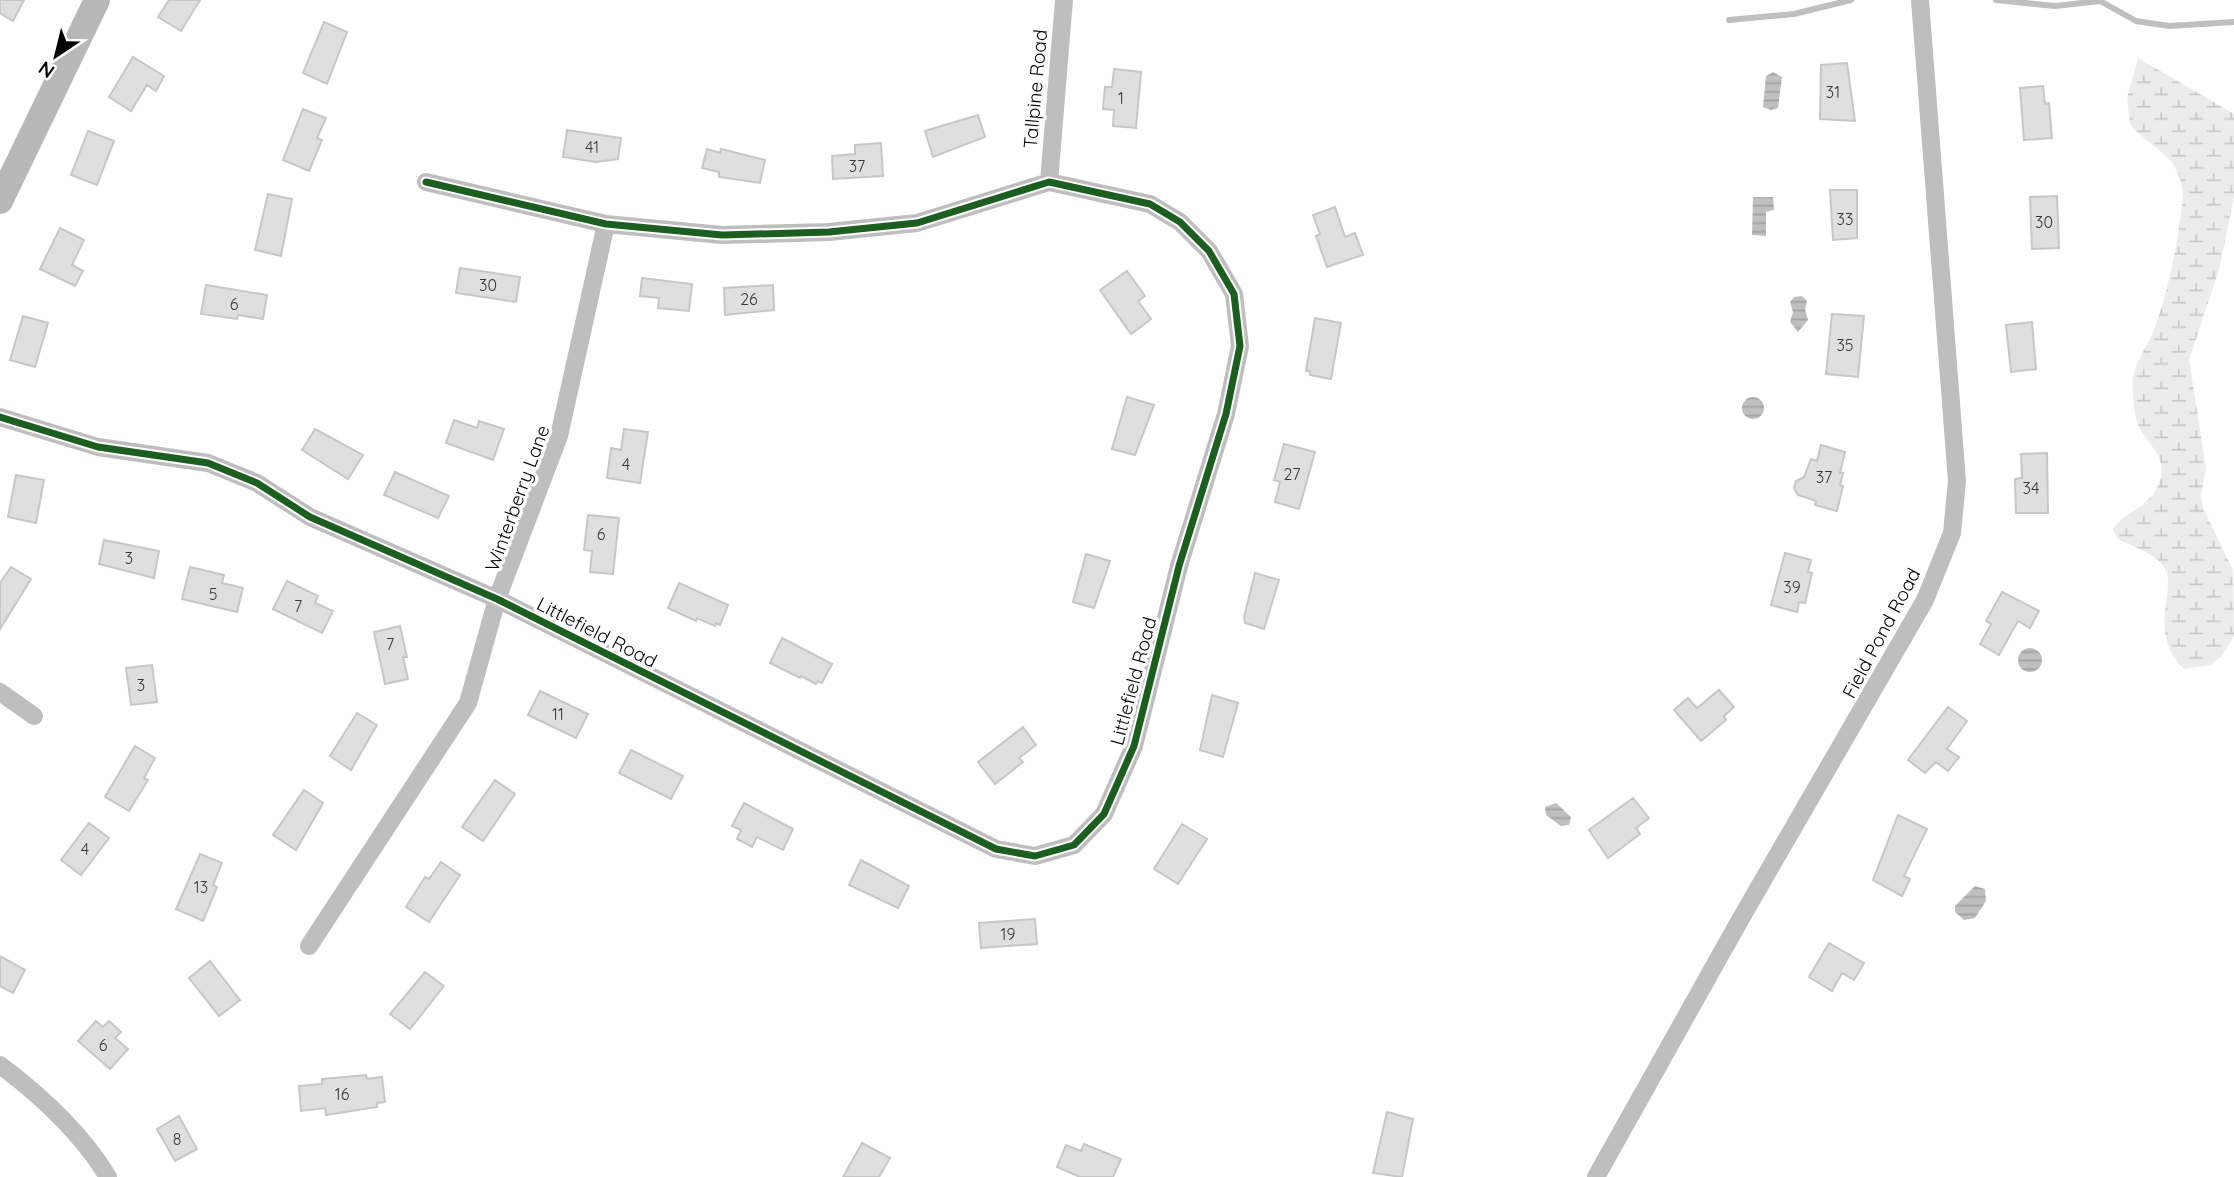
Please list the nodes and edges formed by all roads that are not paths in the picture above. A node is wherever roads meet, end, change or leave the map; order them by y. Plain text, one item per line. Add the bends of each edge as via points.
1 (97, 0) edge
2 (1064, 0) edge
3 (1920, 0) edge
4 (1049, 182) junction
5 (426, 183) dead end
6 (0, 201) edge
7 (606, 224) junction
8 (0, 417) edge
9 (497, 599) junction
10 (0, 692) edge
11 (34, 716) dead end
12 (309, 946) dead end
13 (0, 1065) edge
14 (108, 1177) edge
15 (1596, 1177) edge

1 - 6 street
2 - 4 street, Tallpine Road
3 - 15 street, Field Pond Road via 1957,481 1952,533 1926,600
4 - 7 street, Littlefield Road via 917,223 829,232 722,235
4 - 9 street, Littlefield Road via 1150,204 1180,222 1209,251 1234,294 1240,346 1226,414 1179,566 1134,746 1104,814 1074,845 1035,856 996,849
5 - 7 street, Littlefield Road
7 - 9 street, Winterberry Lane via 559,436
8 - 9 street, Littlefield Road via 97,447 208,463 257,483 310,517
9 - 12 street, Winterberry Lane via 468,703
10 - 11 street
13 - 14 street via 45,1103

